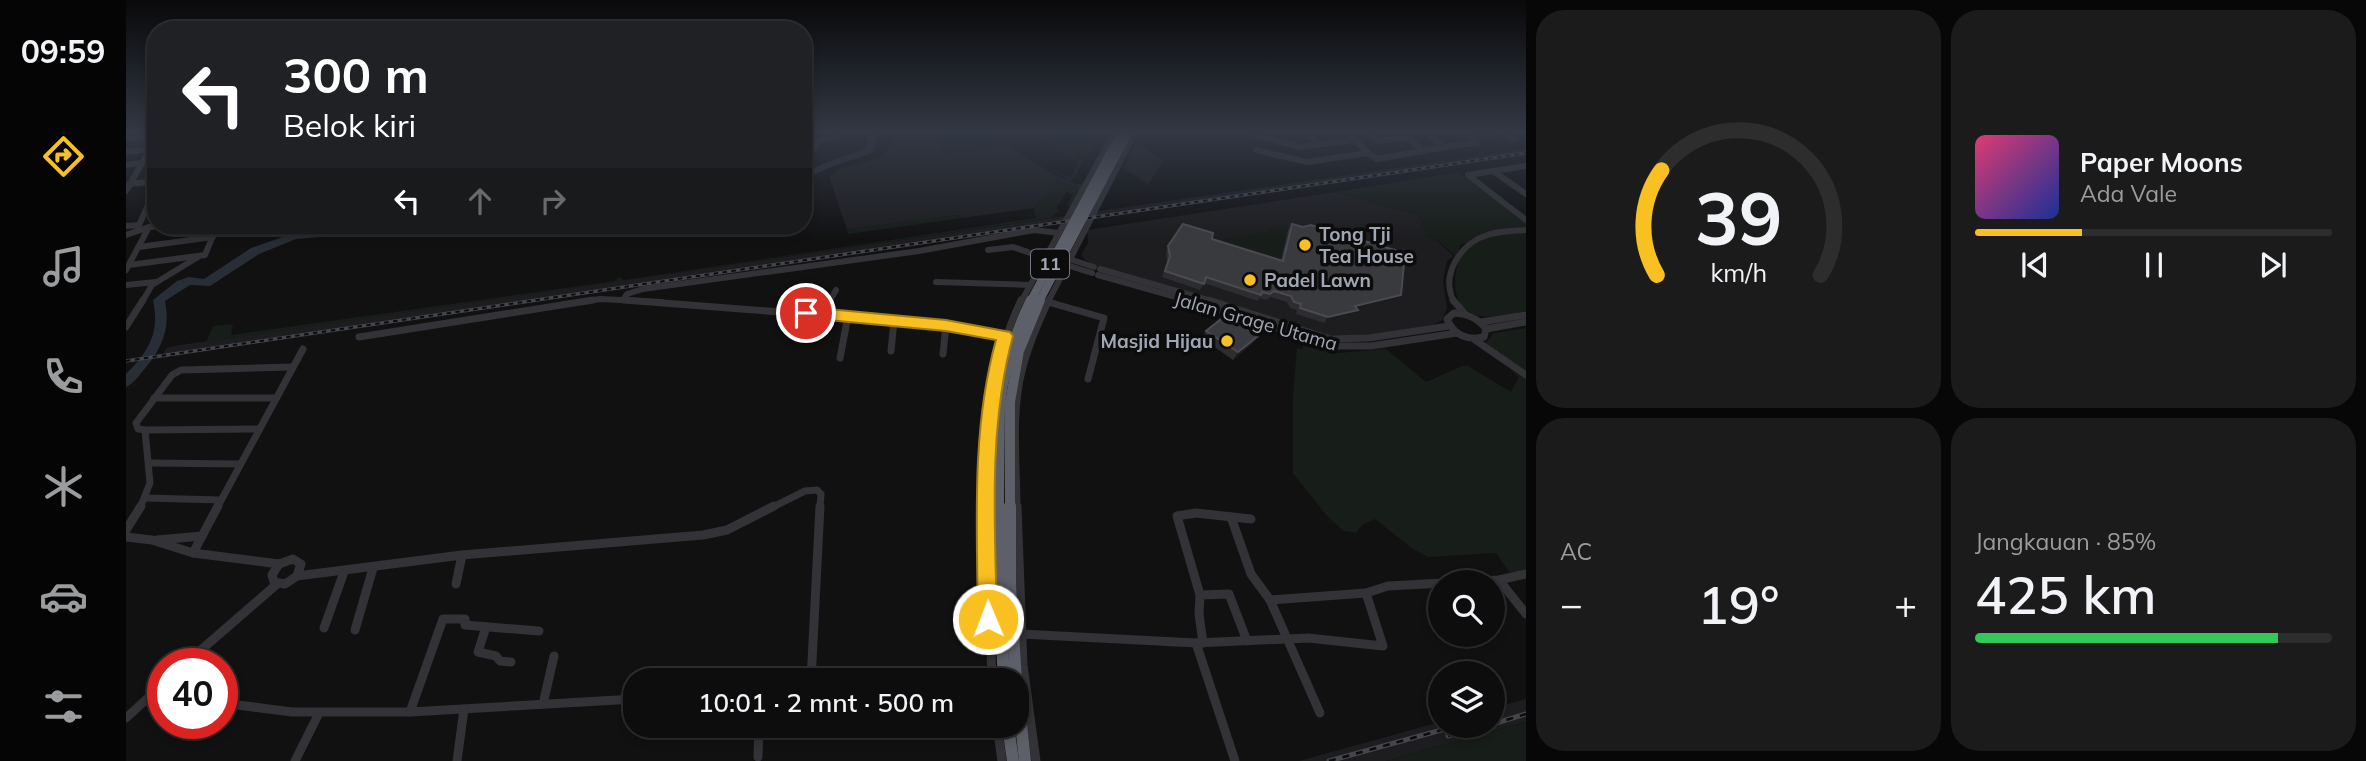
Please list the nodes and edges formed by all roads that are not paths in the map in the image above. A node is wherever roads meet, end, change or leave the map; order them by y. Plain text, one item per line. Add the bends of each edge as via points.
1 (1094, 169) edge
2 (1102, 169) edge
3 (1110, 169) edge
4 (1117, 169) edge
5 (1519, 169) edge
6 (1493, 171) junction
7 (147, 179) edge
8 (1088, 180) junction
9 (129, 181) edge
10 (1107, 187) junction
11 (126, 191) edge
12 (1526, 194) edge
13 (146, 211) edge
14 (1526, 220) edge
15 (126, 226) edge
16 (138, 227) junction
17 (147, 227) edge
18 (1526, 230) edge
19 (147, 231) edge
20 (1059, 233) junction
21 (126, 235) edge
22 (213, 237) joint
23 (139, 247) junction
24 (988, 250) dead end
25 (201, 255) junction
26 (1046, 255) junction
27 (1069, 262) junction
28 (127, 267) edge
29 (157, 282) junction
30 (936, 282) dead end
31 (126, 285) edge
32 (1030, 285) junction
33 (836, 290) dead end
34 (1165, 291) junction
35 (623, 300) junction
36 (1048, 302) junction
37 (822, 314) junction
38 (1465, 314) junction
39 (1526, 315) edge
40 (848, 316) junction
41 (894, 321) junction
42 (1481, 322) junction
43 (1526, 322) edge
44 (946, 325) junction
45 (1449, 326) junction
46 (126, 327) edge
47 (1486, 329) junction
48 (1457, 333) junction
49 (1005, 336) junction
50 (359, 337) dead end
51 (1474, 339) junction
52 (303, 349) dead end
53 (891, 351) dead end
54 (943, 355) dead end
55 (840, 358) dead end
56 (292, 367) junction
57 (1526, 375) edge
58 (1087, 379) dead end
59 (154, 398) junction
60 (276, 398) junction
61 (1004, 421) junction
62 (259, 429) junction
63 (145, 430) junction
64 (150, 463) junction
65 (240, 464) junction
66 (146, 498) junction
67 (220, 500) junction
68 (1231, 517) junction
69 (1251, 519) dead end
70 (126, 530) edge
71 (202, 536) junction
72 (126, 537) edge
73 (152, 540) junction
74 (193, 553) junction
75 (462, 555) junction
76 (279, 564) junction
77 (373, 568) junction
78 (344, 572) junction
79 (1526, 574) edge
80 (297, 576) junction
81 (1505, 579) edge
82 (277, 584) junction
83 (456, 584) dead end
84 (1428, 584) edge
85 (1505, 588) edge
86 (1366, 593) junction
87 (1200, 595) junction
88 (1270, 600) junction
89 (1526, 614) edge
90 (486, 627) junction
91 (324, 628) dead end
92 (355, 630) dead end
93 (539, 631) dead end
94 (1021, 634) junction
95 (1286, 637) junction
96 (1247, 641) junction
97 (1200, 643) junction
98 (203, 648) edge
99 (554, 656) dead end
100 (511, 662) dead end
101 (812, 668) edge
102 (991, 668) edge
103 (1003, 668) edge
104 (1015, 668) edge
105 (1024, 668) edge
106 (147, 700) edge
107 (623, 700) edge
108 (543, 704) junction
109 (238, 707) edge
110 (464, 709) junction
111 (410, 712) junction
112 (319, 713) junction
113 (1320, 713) dead end
114 (126, 718) edge
115 (1029, 718) edge
116 (759, 738) edge
117 (999, 738) edge
118 (1010, 738) edge
119 (1022, 738) edge
120 (758, 757) dead end
121 (295, 761) edge
122 (457, 761) edge
123 (1002, 761) edge
124 (1013, 761) edge
125 (1025, 761) edge
126 (1036, 761) edge
127 (1235, 761) edge

1 - 8 street
2 - 61 highway, 11, bridge via 1018,325 1004,372
3 - 61 highway, 11, bridge via 1027,327
4 - 10 street
5 - 6 street
6 - 12 street
6 - 14 street via 1468,177
7 - 9 street
8 - 10 street via 1095,189
8 - 20 street
9 - 11 street
10 - 27 street
13 - 16 street
15 - 16 street
16 - 17 street
16 - 21 street
18 - 38 street via 1487,235 1468,245 1449,275 1449,292
19 - 23 street
20 - 26 street
20 - 35 street via 1034,230 919,251 643,289 627,293
22 - 23 street
22 - 25 street via 207,254
23 - 28 street
24 - 26 street, Jalan Grage Utama via 1013,247
25 - 28 street
25 - 29 street
26 - 27 street, Jalan Grage Utama
26 - 32 street
27 - 34 street, Jalan Grage Utama
27 - 36 street
29 - 31 street
29 - 46 street
30 - 32 street
32 - 49 street
33 - 37 street
34 - 45 street, Jalan Grage Utama via 1330,339
34 - 48 street, Jalan Grage Utama via 1333,346 1371,346
35 - 37 street
35 - 50 street via 593,300
36 - 58 street via 1104,318
36 - 94 street via 1024,357 1017,403
37 - 40 street
38 - 42 street
38 - 45 street via 1450,314
39 - 42 street
40 - 41 street
40 - 55 street
41 - 44 street
41 - 53 street
42 - 47 street
43 - 47 street
44 - 49 street
44 - 54 street
45 - 48 street
47 - 51 street via 1484,337
48 - 51 street
49 - 102 street via 989,427 986,507
51 - 57 street
52 - 56 street
56 - 59 street via 181,370
56 - 60 street
59 - 60 street
59 - 63 street via 136,423 138,429
60 - 62 street
61 - 103 highway, 11 via 999,583
61 - 104 highway, 11
62 - 63 street
62 - 65 street
63 - 64 street
64 - 65 street
64 - 66 street
65 - 67 street
66 - 67 street
66 - 70 street
67 - 71 street
68 - 69 street
68 - 87 street via 1177,516
68 - 88 street via 1255,579
71 - 73 street
71 - 74 street
72 - 73 street
73 - 74 street
74 - 76 street
75 - 77 street
75 - 83 street
75 - 101 street via 703,536 727,530 817,489 821,494
76 - 80 street via 296,560 301,565
76 - 82 street via 272,575
77 - 78 street
77 - 92 street
78 - 80 street
78 - 91 street
79 - 81 street
80 - 82 street
82 - 98 street
84 - 86 street via 1388,586
85 - 89 street
86 - 88 street
86 - 95 street via 1383,646
87 - 96 street via 1229,594
87 - 97 street
88 - 95 street
90 - 93 street
90 - 100 street via 478,652
90 - 111 street via 465,625 466,619 443,619
94 - 97 street
94 - 105 street
95 - 96 street
95 - 113 street
96 - 97 street
97 - 127 street
99 - 108 street
106 - 114 street
107 - 108 street
108 - 110 street
109 - 112 street
110 - 111 street
110 - 122 street
111 - 112 street
112 - 121 street
115 - 126 street
116 - 120 street
117 - 123 street
118 - 124 highway
119 - 125 highway, bridge

